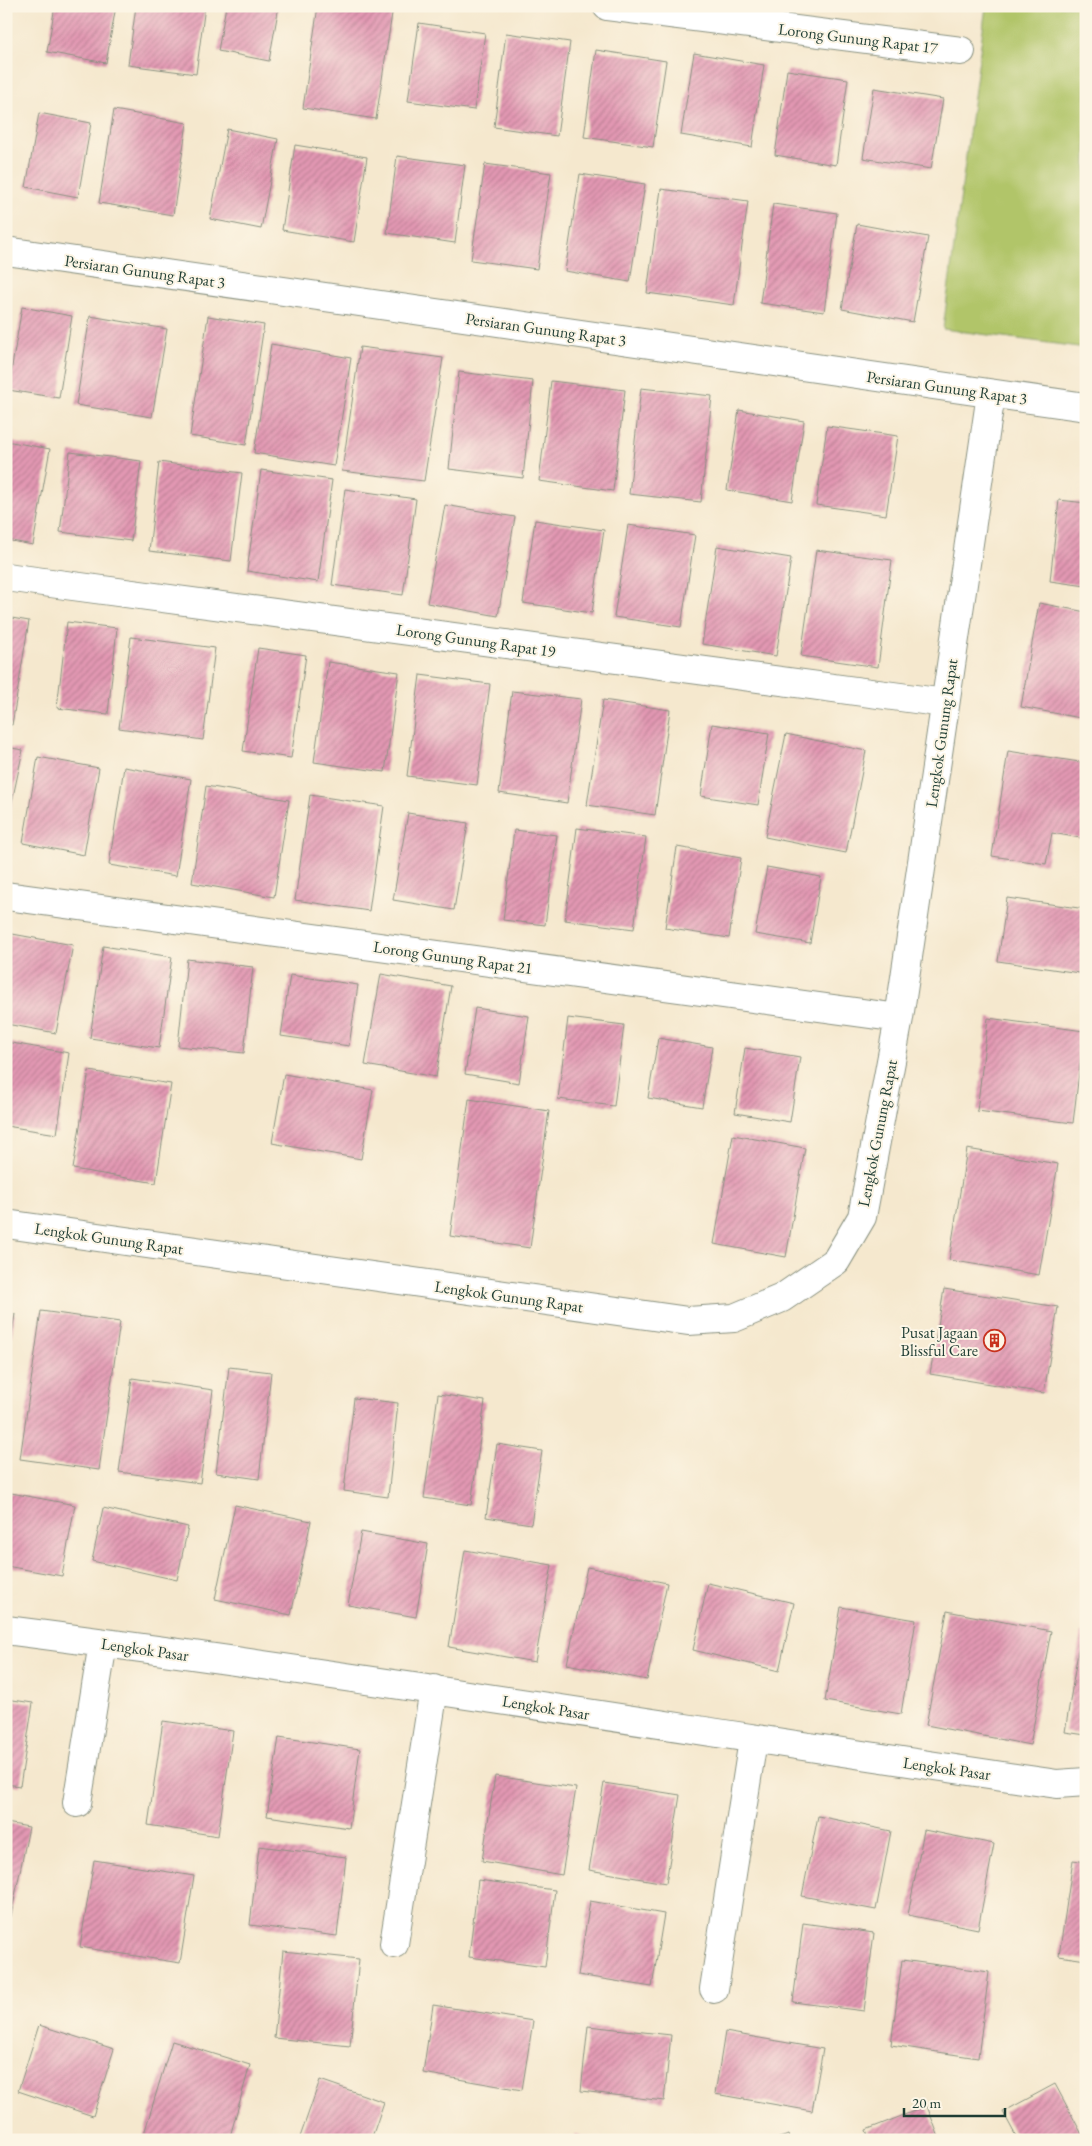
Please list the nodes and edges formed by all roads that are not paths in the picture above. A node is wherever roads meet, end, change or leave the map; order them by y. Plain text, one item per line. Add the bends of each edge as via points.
1 (607, 6) edge
2 (961, 50) dead end
3 (6, 251) edge
4 (991, 394) junction
5 (1086, 407) edge
6 (6, 576) edge
7 (945, 703) junction
8 (6, 896) edge
9 (899, 1018) junction
10 (6, 1224) edge
11 (6, 1630) edge
12 (103, 1643) junction
13 (434, 1689) junction
14 (753, 1740) junction
15 (1086, 1782) edge
16 (77, 1803) dead end
17 (394, 1944) dead end
18 (714, 1989) dead end

1 - 2 street, Lorong Gunung Rapat 17
3 - 4 street, Persiaran Gunung Rapat 3
4 - 5 street, Persiaran Gunung Rapat 3
4 - 7 street, Lengkok Gunung Rapat
6 - 7 street, Lorong Gunung Rapat 19
7 - 9 street, Lengkok Gunung Rapat
8 - 9 street, Lorong Gunung Rapat 21
9 - 10 street, Lengkok Gunung Rapat via 862,1217 836,1261 782,1298 734,1318 688,1321
11 - 12 street, Lengkok Pasar
12 - 13 street, Lengkok Pasar
12 - 16 street
13 - 14 street, Lengkok Pasar
13 - 17 street
14 - 15 street, Lengkok Pasar via 1058,1784
14 - 18 street

